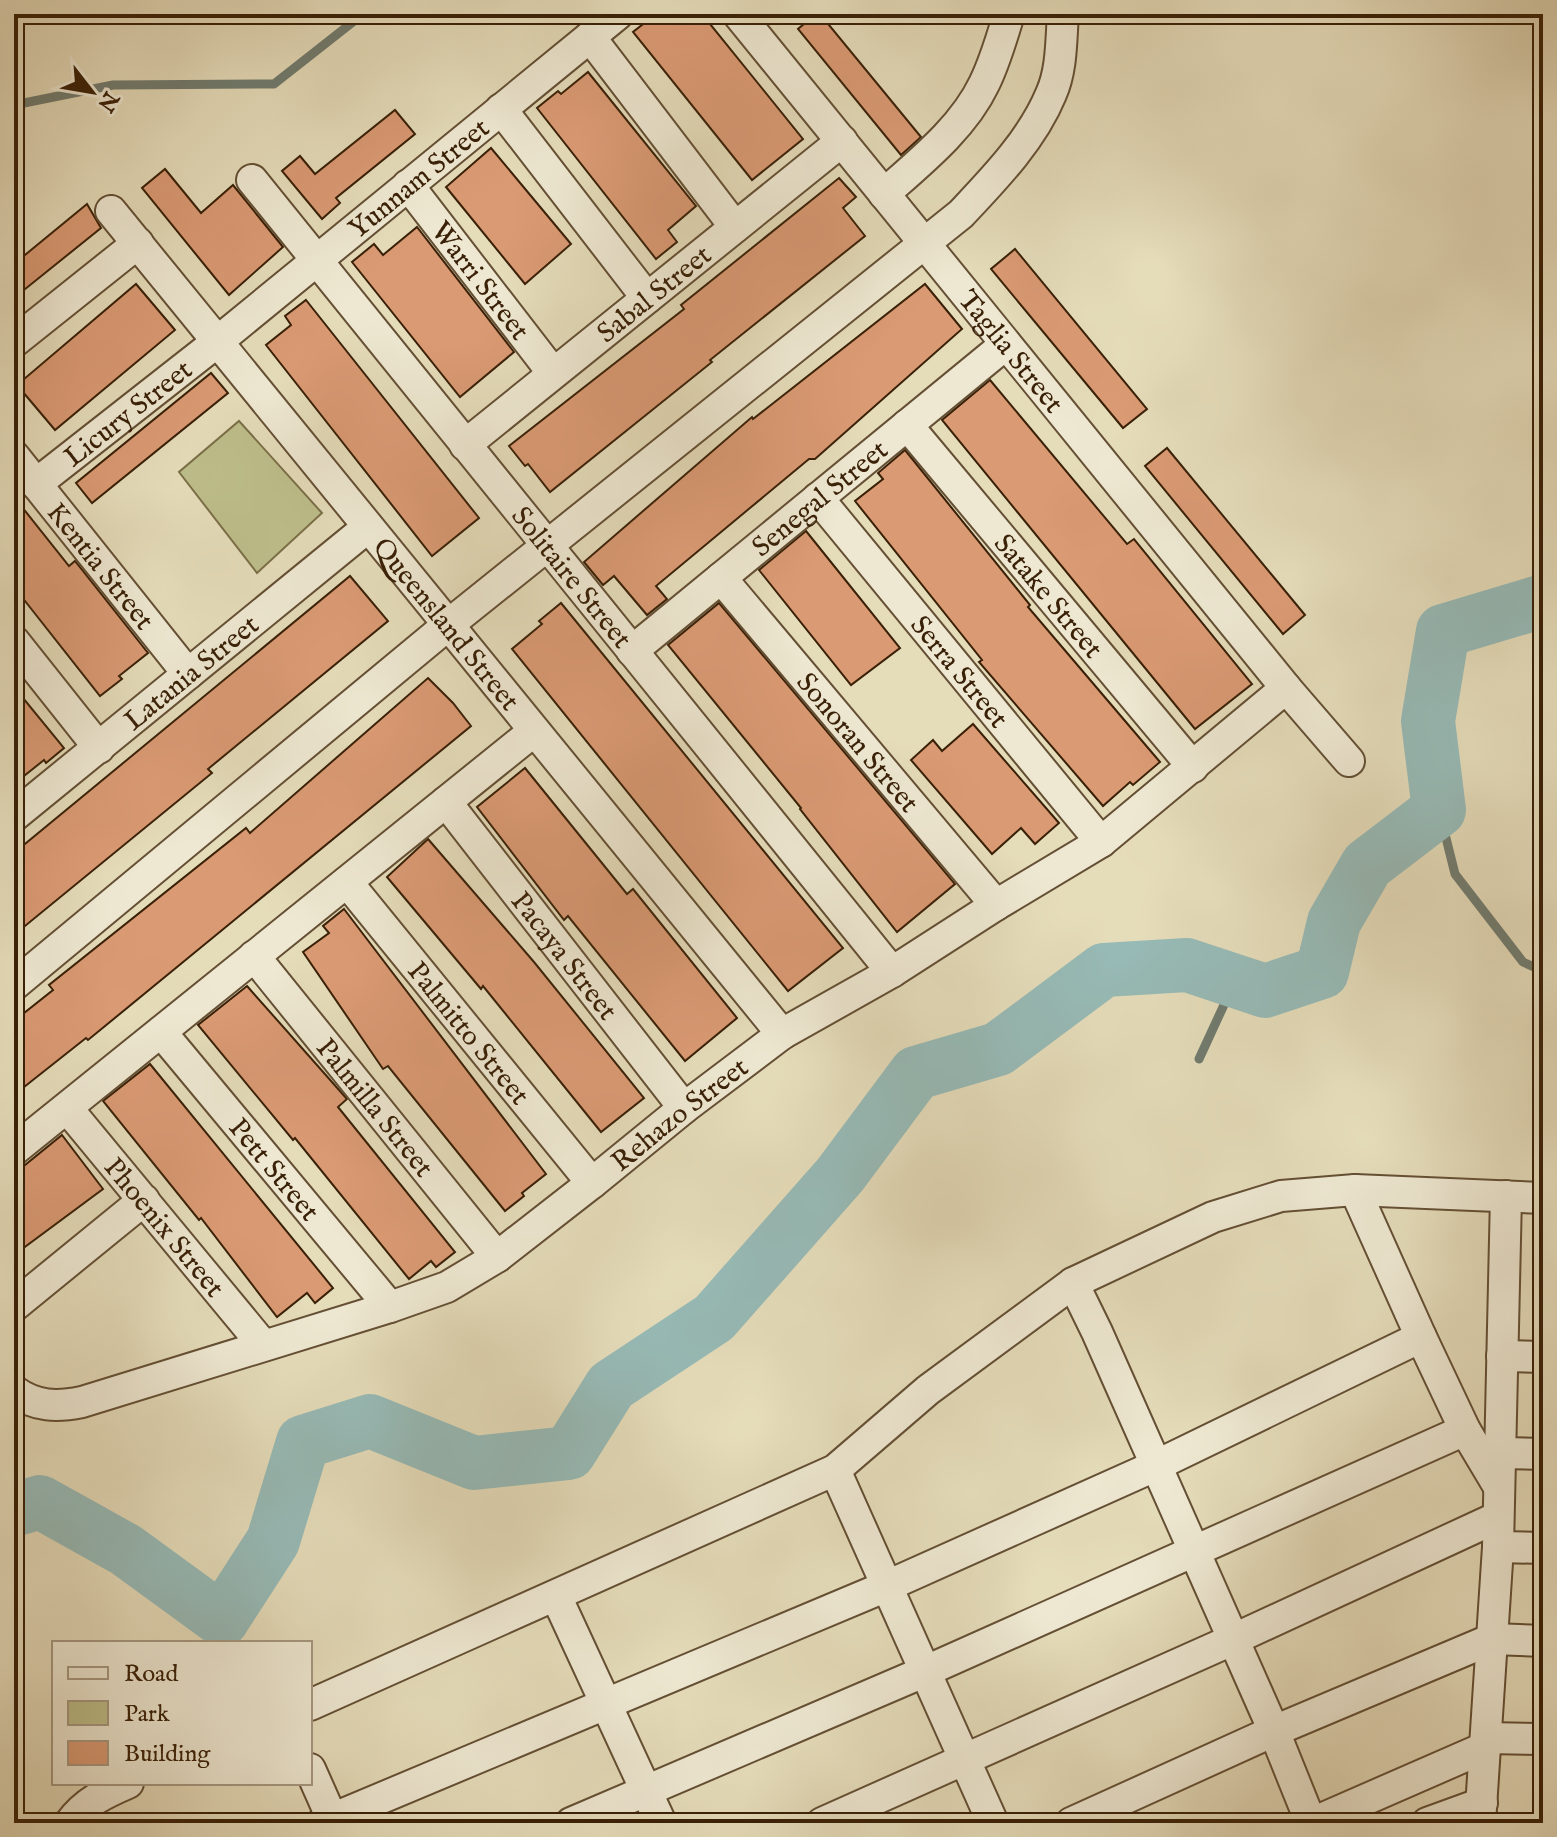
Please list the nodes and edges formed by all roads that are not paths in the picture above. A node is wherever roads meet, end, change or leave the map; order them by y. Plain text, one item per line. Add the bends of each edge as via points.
1 (618, 14) edge
2 (738, 14) edge
3 (1009, 14) edge
4 (1063, 14) edge
5 (590, 37) junction
6 (501, 109) junction
7 (842, 141) junction
8 (252, 180) dead end
9 (408, 185) junction
10 (884, 194) junction
11 (111, 211) dead end
12 (735, 227) junction
13 (138, 243) junction
14 (925, 243) junction
15 (317, 260) junction
16 (647, 298) junction
17 (14, 342) edge
18 (217, 342) junction
19 (1006, 344) junction
20 (553, 373) junction
21 (907, 425) junction
22 (465, 445) junction
23 (14, 456) edge
24 (36, 484) junction
25 (818, 498) junction
26 (368, 527) junction
27 (547, 545) junction
28 (721, 578) junction
29 (448, 625) junction
30 (14, 641) edge
31 (632, 651) junction
32 (188, 674) junction
33 (1286, 688) junction
34 (534, 731) junction
35 (99, 748) junction
36 (1349, 761) dead end
37 (1193, 767) junction
38 (446, 802) junction
39 (14, 816) edge
40 (1101, 842) junction
41 (347, 882) junction
42 (996, 905) junction
43 (254, 956) junction
44 (892, 972) junction
45 (14, 985) edge
46 (161, 1032) junction
47 (782, 1034) junction
48 (67, 1108) junction
49 (684, 1108) junction
50 (14, 1150) edge
51 (592, 1183) junction
52 (1355, 1190) junction
53 (1506, 1196) junction
54 (1543, 1198) edge
55 (144, 1200) junction
56 (497, 1257) junction
57 (1073, 1283) junction
58 (14, 1306) edge
59 (390, 1307) junction
60 (1421, 1337) junction
61 (263, 1345) junction
62 (1502, 1356) junction
63 (1543, 1357) edge
64 (14, 1391) edge
65 (1465, 1430) junction
66 (1500, 1453) junction
67 (1543, 1454) edge
68 (1155, 1466) junction
69 (835, 1470) junction
70 (1499, 1502) junction
71 (1498, 1547) junction
72 (1543, 1548) edge
73 (1193, 1552) junction
74 (887, 1586) junction
75 (556, 1596) junction
76 (1492, 1639) junction
77 (1232, 1640) junction
78 (1543, 1641) edge
79 (926, 1671) junction
80 (607, 1703) junction
81 (312, 1704) edge
82 (1274, 1731) junction
83 (1543, 1739) edge
84 (1486, 1742) junction
85 (966, 1759) junction
86 (312, 1775) edge
87 (124, 1785) edge
88 (647, 1790) junction
89 (1481, 1813) edge
90 (329, 1822) edge
91 (70, 1823) edge
92 (571, 1823) edge
93 (661, 1823) edge
94 (822, 1823) edge
95 (993, 1823) edge
96 (1071, 1823) edge
97 (1312, 1823) edge
98 (1427, 1823) edge

1 - 5 street, Yunnam Street
2 - 7 street, Taglia Street
3 - 10 street via 984,84 968,109
4 - 14 street via 1052,93 1026,137 961,214
5 - 6 street, Yunnam Street
5 - 12 street
6 - 9 street, Yunnam Street
6 - 16 street
7 - 10 street, Taglia Street
7 - 12 street, Sabal Street
8 - 15 street, Solitaire Street
9 - 15 street, Yunnam Street
9 - 20 street, Warri Street
10 - 14 street, Taglia Street
11 - 13 street, Queensland Street
12 - 16 street, Sabal Street
13 - 17 street
13 - 18 street, Queensland Street
14 - 19 street, Taglia Street
14 - 27 street
15 - 18 street, Yunnam Street
15 - 22 street, Solitaire Street
16 - 20 street, Sabal Street
18 - 24 street, Licury Street
18 - 26 street, Queensland Street
19 - 21 street, Senegal Street
19 - 33 street, Taglia Street
20 - 22 street, Sabal Street
21 - 25 street, Senegal Street
21 - 37 street, Satake Street
22 - 27 street, Solitaire Street
23 - 24 street, Kentia Street
24 - 32 street, Kentia Street
25 - 28 street, Senegal Street
25 - 40 street, Serra Street
26 - 29 street, Queensland Street
26 - 32 street, Latania Street
27 - 29 street
27 - 31 street, Solitaire Street
28 - 31 street, Senegal Street
28 - 42 street, Sonoran Street
29 - 34 street, Queensland Street
29 - 45 street
30 - 35 street
31 - 44 street, Solitaire Street
32 - 35 street, Latania Street
33 - 36 street, Taglia Street
33 - 37 street, Rehazo Street
34 - 38 street
34 - 47 street, Queensland Street
35 - 39 street, Latania Street
37 - 40 street, Rehazo Street
38 - 41 street
38 - 49 street, Pacaya Street
40 - 42 street, Rehazo Street
41 - 43 street
41 - 51 street, Palmitto Street
42 - 44 street, Rehazo Street
43 - 46 street
43 - 56 street, Palmilla Street
44 - 47 street, Rehazo Street
46 - 48 street
46 - 59 street, Pett Street
47 - 49 street, Rehazo Street
48 - 50 street
48 - 55 street, Phoenix Street
49 - 51 street, Rehazo Street
51 - 56 street, Rehazo Street
52 - 53 street
52 - 57 street via 1281,1196 1213,1217
52 - 60 street
53 - 54 street
53 - 62 street
55 - 58 street
55 - 61 street, Phoenix Street
56 - 59 street, Rehazo Street via 447,1287
57 - 68 street
57 - 69 street via 928,1390
59 - 61 street, Rehazo Street
60 - 65 street
60 - 68 street
61 - 64 street, Rehazo Street via 61,1406 38,1404
62 - 63 street
62 - 66 street
65 - 70 street
65 - 73 street
66 - 67 street
66 - 70 street
68 - 73 street
68 - 74 street
69 - 74 street
69 - 75 street
70 - 71 street
70 - 77 street
71 - 72 street
71 - 76 street
73 - 77 street
73 - 79 street
74 - 79 street
74 - 80 street
75 - 80 street
75 - 81 street
76 - 78 street
76 - 82 street
76 - 84 street
77 - 82 street
77 - 85 street
79 - 85 street
79 - 88 street
80 - 88 street
80 - 90 street
82 - 96 street
82 - 97 street
83 - 84 street
84 - 89 street
84 - 97 street
85 - 94 street
85 - 95 street
86 - 90 street
87 - 91 street via 80,1809
88 - 92 street
88 - 93 street
89 - 98 street

